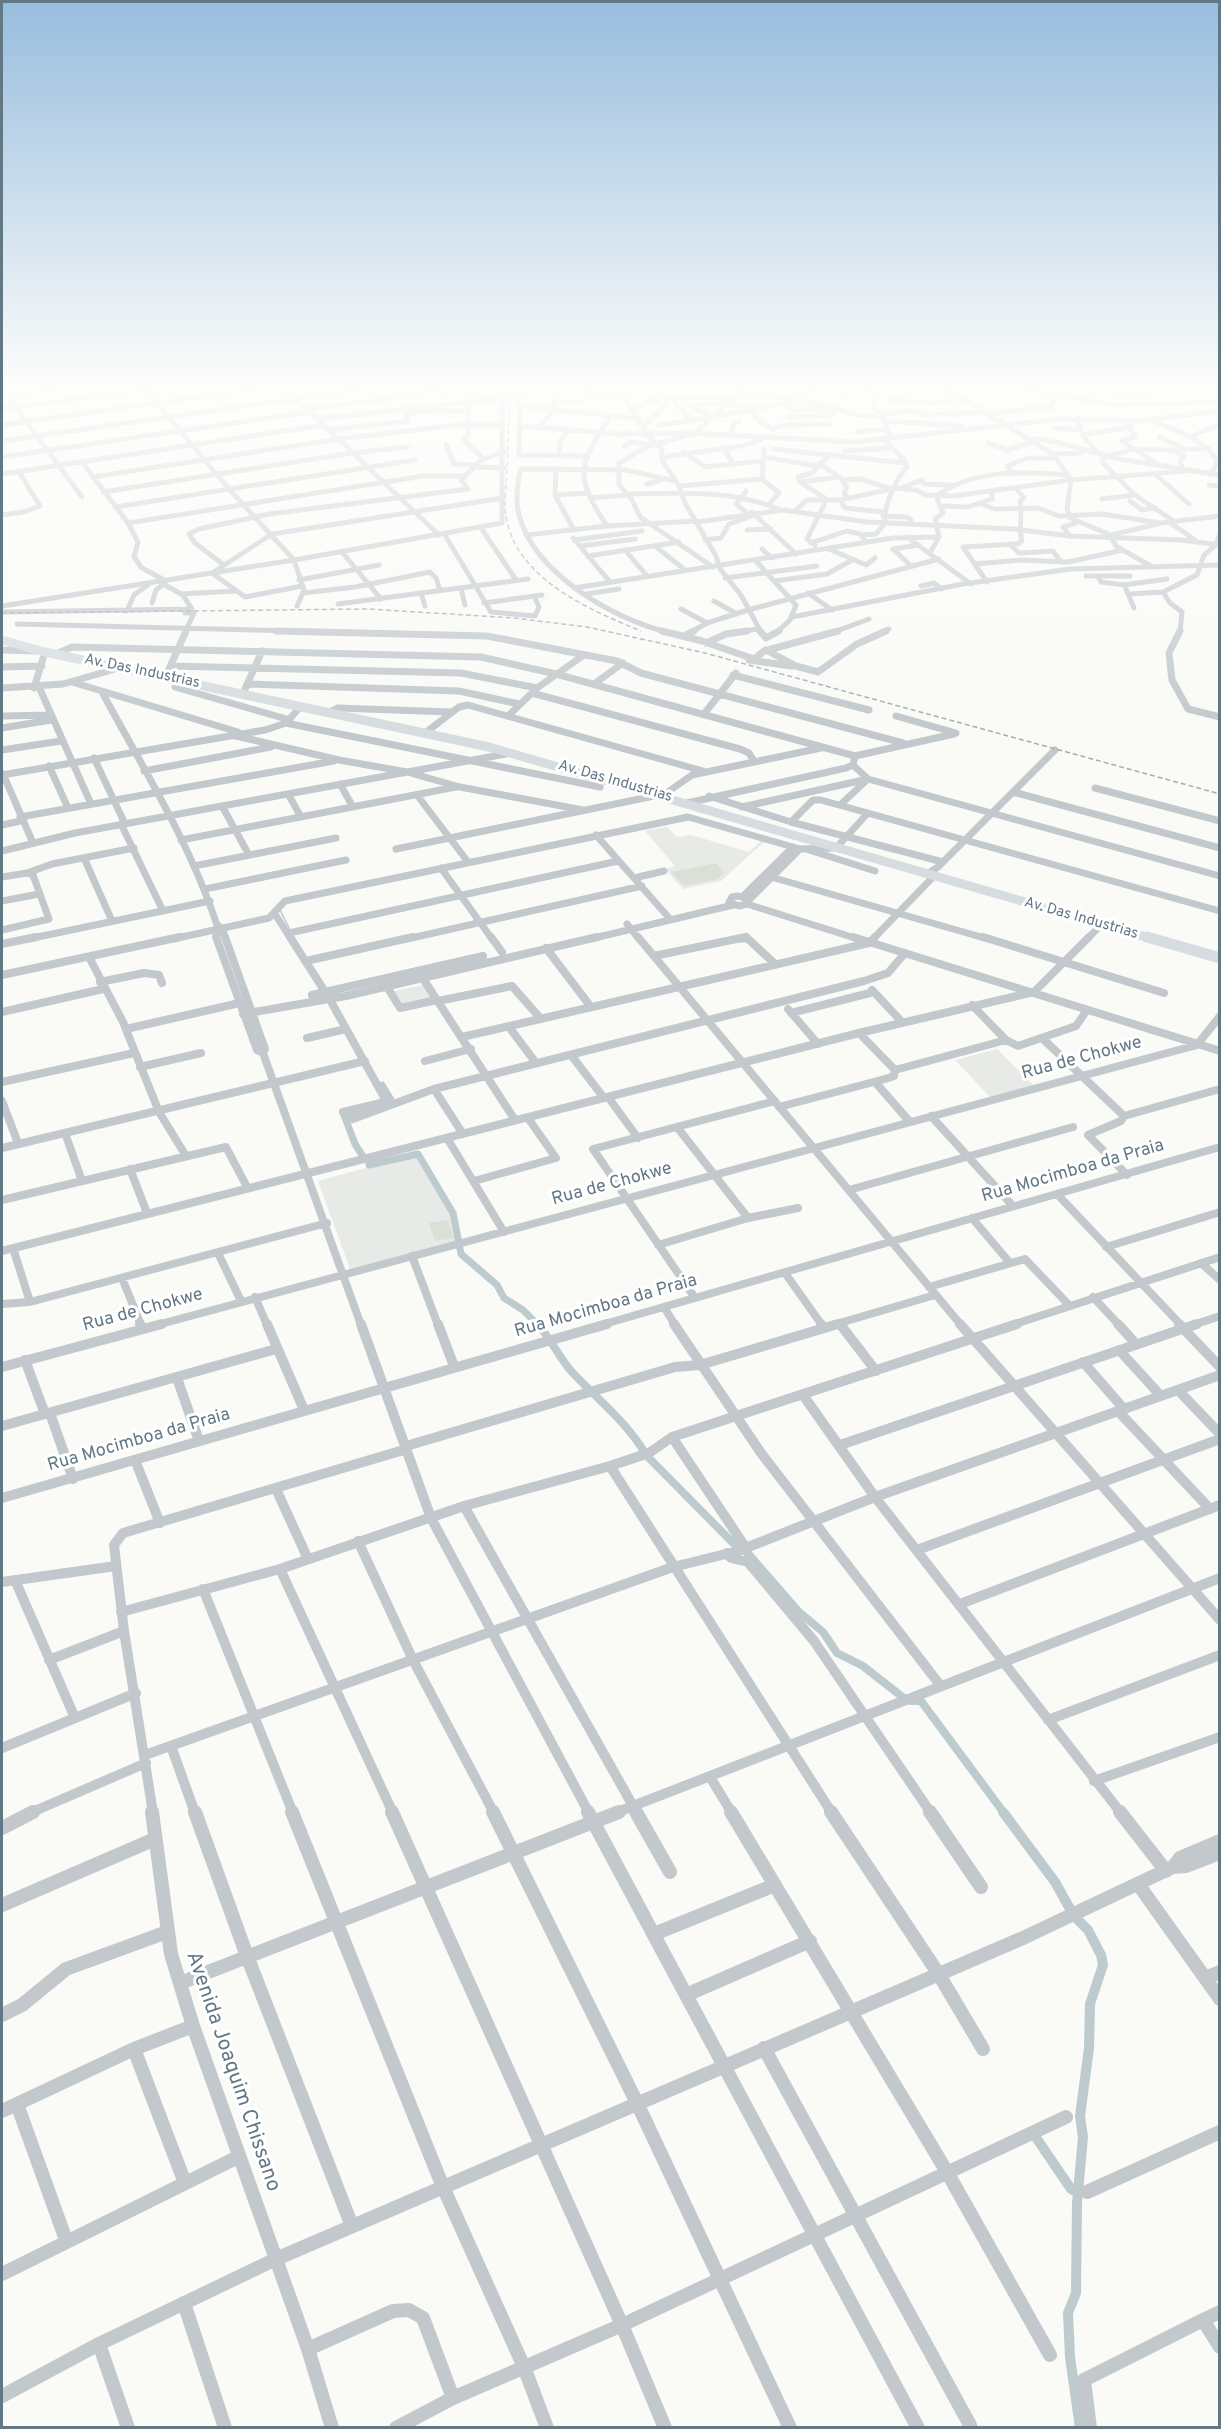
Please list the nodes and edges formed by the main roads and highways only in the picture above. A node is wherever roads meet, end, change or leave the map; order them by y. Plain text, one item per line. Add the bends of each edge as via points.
1 (2, 640) edge
2 (1220, 958) edge

1 - 2 main road, Av. Das Industrias via 511,753 781,831 811,845 836,848

